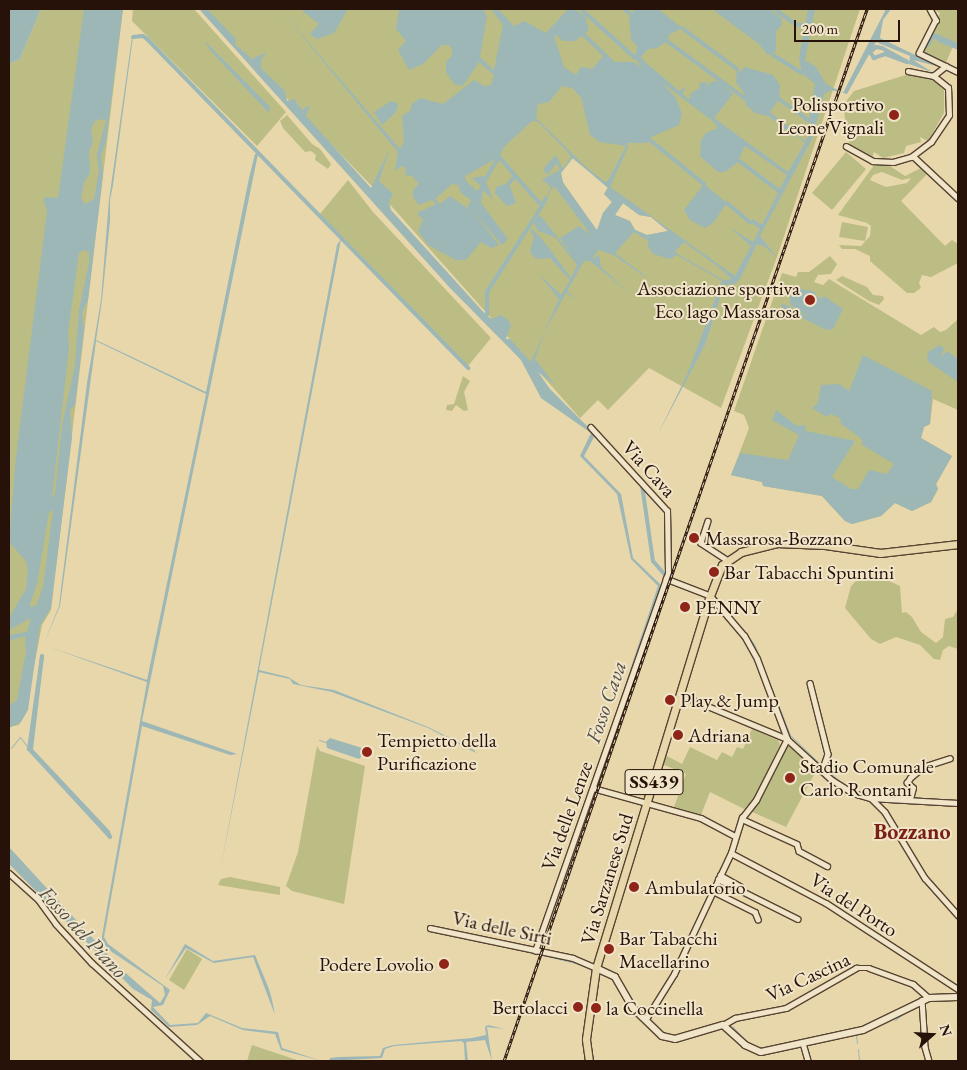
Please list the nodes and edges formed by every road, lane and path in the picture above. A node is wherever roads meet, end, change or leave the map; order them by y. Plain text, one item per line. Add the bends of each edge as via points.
1 (930, 9) edge
2 (946, 66) junction
3 (908, 71) dead end
4 (958, 72) edge
5 (933, 76) junction
6 (846, 146) dead end
7 (913, 156) junction
8 (958, 198) edge
9 (592, 428) dead end
10 (708, 521) dead end
11 (958, 544) edge
12 (727, 560) junction
13 (666, 579) junction
14 (711, 594) junction
15 (810, 682) dead end
16 (681, 695) junction
17 (787, 739) junction
18 (950, 758) dead end
19 (823, 769) junction
20 (593, 788) junction
21 (910, 797) junction
22 (870, 798) junction
23 (647, 803) junction
24 (958, 803) edge
25 (742, 819) junction
26 (735, 836) junction
27 (731, 853) junction
28 (827, 866) dead end
29 (9, 873) edge
30 (719, 877) junction
31 (712, 891) junction
32 (756, 895) dead end
33 (958, 915) edge
34 (758, 919) dead end
35 (798, 919) dead end
36 (430, 928) dead end
37 (534, 951) junction
38 (596, 968) junction
39 (958, 989) edge
40 (958, 997) edge
41 (926, 999) junction
42 (646, 1020) junction
43 (723, 1025) junction
44 (803, 1044) junction
45 (200, 1061) edge
46 (589, 1061) edge
47 (808, 1061) edge
48 (929, 1061) edge

1 - 2 street via 936,20 919,53
2 - 4 street
2 - 5 street
3 - 5 street
5 - 7 street via 948,88 949,115 938,134
6 - 7 street via 859,156 881,162
7 - 8 street
9 - 13 street, Via Cava via 667,511
10 - 12 street via 701,543
11 - 12 main road via 872,552 825,545 776,543 741,552
12 - 14 main road, SS439
13 - 14 street
13 - 20 street, Via delle Lenze
14 - 16 main road, Via Sarzanese Sud / SS439
14 - 17 street via 753,649
15 - 19 street via 828,754
16 - 17 street
16 - 23 main road, Via Sarzanese Sud / SS439
17 - 19 street
17 - 25 street
18 - 21 street via 923,767 910,778 907,783 913,788
19 - 22 street via 844,788
20 - 23 street
20 - 37 street, Via delle Lenze
21 - 22 street
21 - 24 street
22 - 33 street via 885,812 924,878
23 - 26 street via 701,818
23 - 38 main road, Via Sarzanese Sud / SS439
25 - 26 street
25 - 28 street via 797,844 799,851
26 - 27 street
27 - 30 street
27 - 39 street, Via del Porto via 826,903
29 - 45 street via 38,899 92,963
30 - 31 street
30 - 32 street
30 - 35 street
31 - 34 street via 756,912
31 - 42 street via 674,974
36 - 37 street, Via delle Sirti
37 - 38 street, Via delle Sirti via 573,958
38 - 42 street via 615,976 626,1000
38 - 46 main road, Via Sarzanese Sud / SS439 via 586,1039
40 - 41 street
41 - 43 street, Via Cascina via 913,984 869,968 856,968 790,1006 772,1013 735,1018
41 - 44 street via 881,1023
41 - 48 street via 924,1047
42 - 43 street via 662,1036 674,1039
43 - 44 street via 745,1045 761,1052
44 - 47 street

